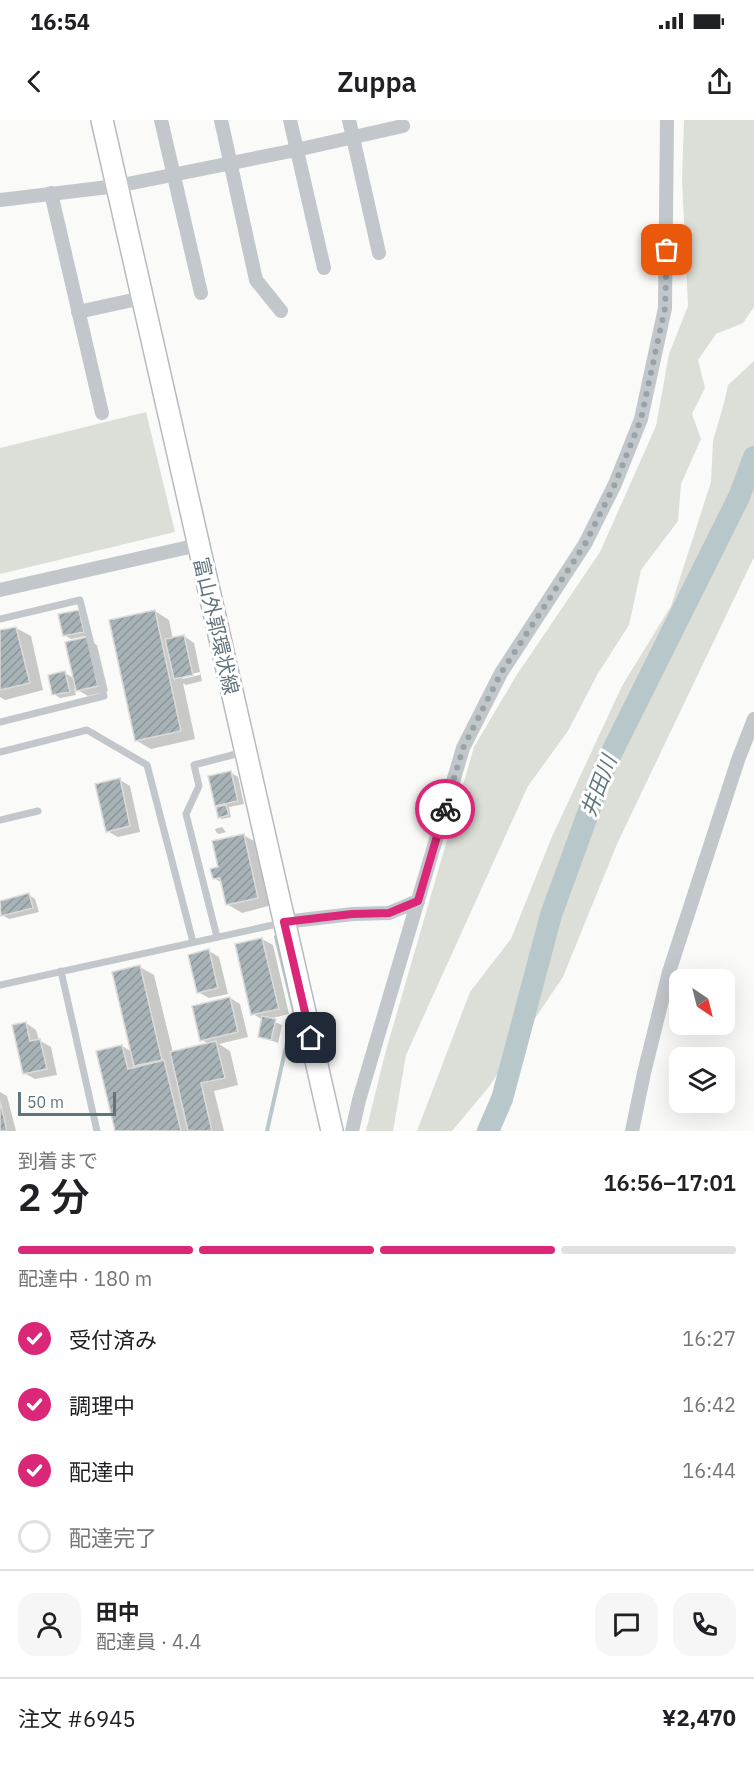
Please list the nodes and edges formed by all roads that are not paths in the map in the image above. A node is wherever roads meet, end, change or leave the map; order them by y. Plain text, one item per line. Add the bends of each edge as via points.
1 (102, 120) edge
2 (161, 120) edge
3 (221, 120) edge
4 (290, 120) edge
5 (349, 120) edge
6 (667, 120) edge
7 (403, 126) dead end
8 (353, 137) junction
9 (296, 150) junction
10 (231, 163) junction
11 (174, 174) junction
12 (117, 186) junction
13 (51, 194) junction
14 (0, 200) edge
15 (379, 253) dead end
16 (324, 268) dead end
17 (201, 293) dead end
18 (142, 298) junction
19 (281, 311) dead end
20 (78, 312) junction
21 (102, 413) dead end
22 (198, 545) junction
23 (0, 590) edge
24 (0, 619) edge
25 (754, 719) edge
26 (0, 722) edge
27 (0, 751) edge
28 (245, 752) junction
29 (38, 811) dead end
30 (0, 820) edge
31 (418, 901) junction
32 (284, 922) junction
33 (217, 937) junction
34 (193, 942) junction
35 (61, 971) junction
36 (0, 985) edge
37 (97, 1131) edge
38 (332, 1131) edge
39 (352, 1131) edge
40 (632, 1131) edge

1 - 12 main road, 富山外郭環状線
2 - 11 street
3 - 10 street
4 - 9 street
5 - 8 street
6 - 31 street via 665,308 641,419 585,544 501,673 463,748
7 - 8 street
8 - 9 street
8 - 15 street
9 - 10 street
9 - 16 street
10 - 11 street
10 - 19 street via 256,280
11 - 12 street
11 - 17 street
12 - 13 street
12 - 18 main road, 富山外郭環状線
13 - 14 street
13 - 20 street
18 - 20 street
18 - 22 main road, 富山外郭環状線
20 - 21 street
22 - 23 street
22 - 28 main road, 富山外郭環状線
24 - 26 lane via 80,600 104,696
25 - 40 street via 669,972
27 - 34 lane via 87,730 147,765
28 - 32 main road, 富山外郭環状線
28 - 33 lane via 194,765 199,786 186,814
29 - 30 lane
31 - 32 street via 389,913
31 - 39 street
32 - 33 lane
32 - 38 main road, 富山外郭環状線
33 - 34 lane
34 - 35 lane
35 - 36 lane
35 - 37 lane

